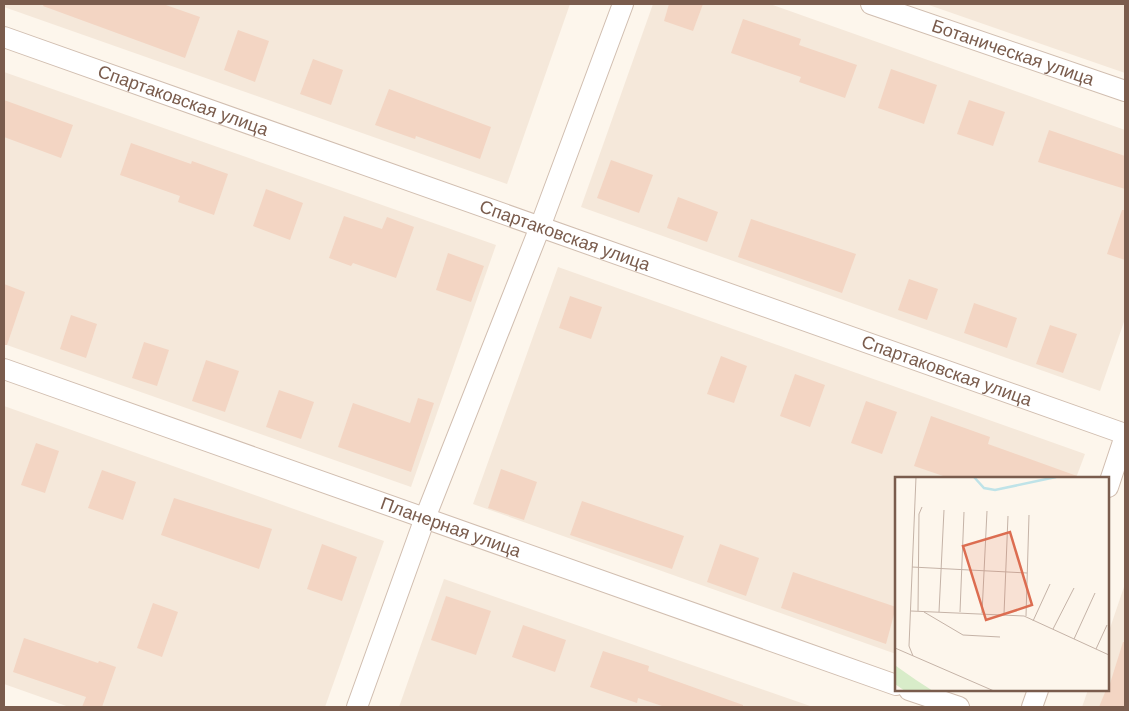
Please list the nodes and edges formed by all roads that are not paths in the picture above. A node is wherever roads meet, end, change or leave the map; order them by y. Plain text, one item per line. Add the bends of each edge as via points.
1 (623, 4) edge
2 (871, 4) edge
3 (4, 37) edge
4 (1125, 91) edge
5 (540, 227) junction
6 (4, 369) edge
7 (1125, 435) edge
8 (1109, 484) edge
9 (425, 518) junction
10 (895, 685) edge
11 (912, 691) edge
12 (1038, 691) edge
13 (357, 707) edge
14 (959, 707) edge
15 (1032, 707) edge

1 - 5 street
2 - 4 street, Ботаническая улица
3 - 5 street, Спартаковская улица
5 - 7 street, Спартаковская улица
5 - 9 street
6 - 9 street, Планерная улица
7 - 8 street
9 - 10 street, Планерная улица
9 - 13 street
11 - 14 street
12 - 15 street

